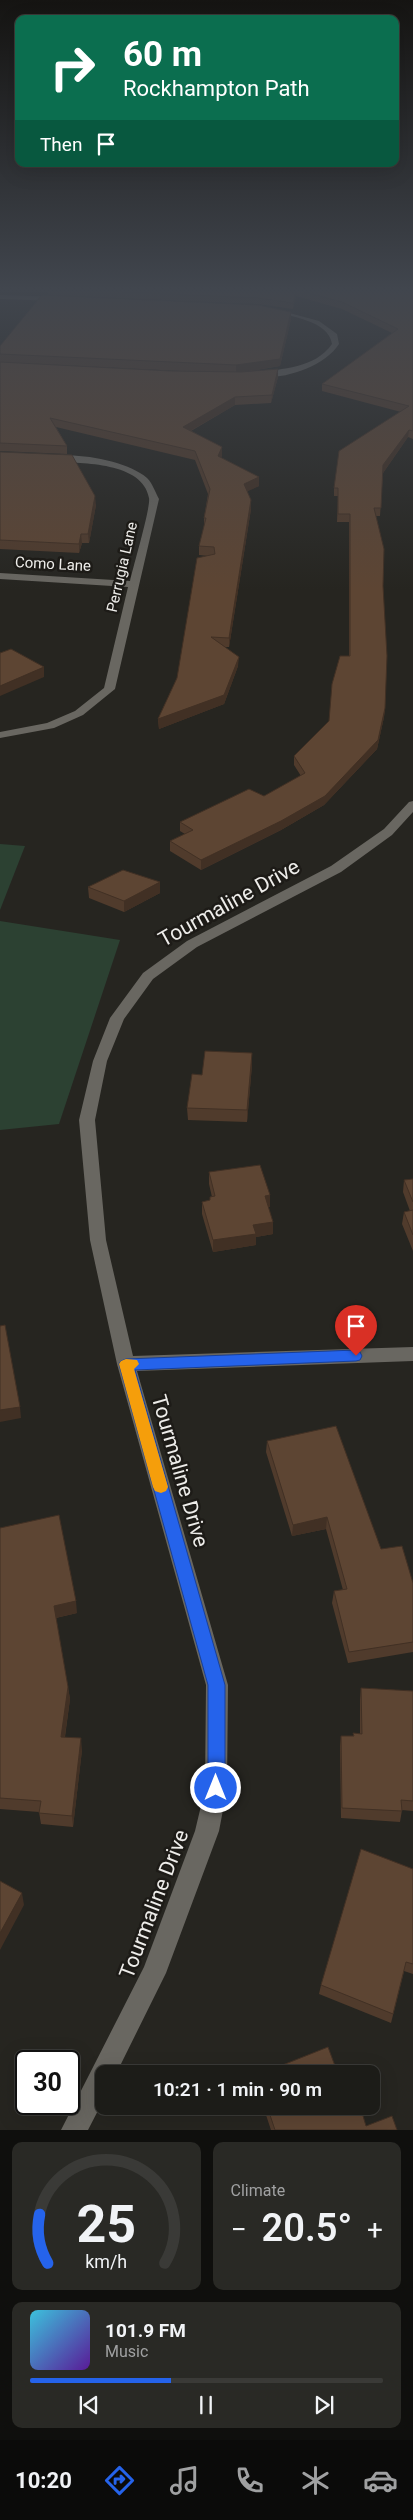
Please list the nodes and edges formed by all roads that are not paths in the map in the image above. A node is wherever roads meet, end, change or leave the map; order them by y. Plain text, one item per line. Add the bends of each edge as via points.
1 (48, 458) edge
2 (0, 576) edge
3 (133, 584) junction
4 (0, 735) edge
5 (413, 805) edge
6 (413, 1354) edge
7 (126, 1364) junction
8 (74, 2130) edge

1 - 3 street, Perrugia Lane via 112,465 146,482 154,498
2 - 3 street, Como Lane
3 - 4 street, Perrugia Lane via 109,689 79,713 50,726
5 - 7 street, Tourmaline Drive via 388,832 336,869 192,944 148,976 117,1018 100,1061 87,1120 98,1240
6 - 7 street
7 - 8 street, Tourmaline Drive via 217,1685 216,1788 207,1831 154,1973

